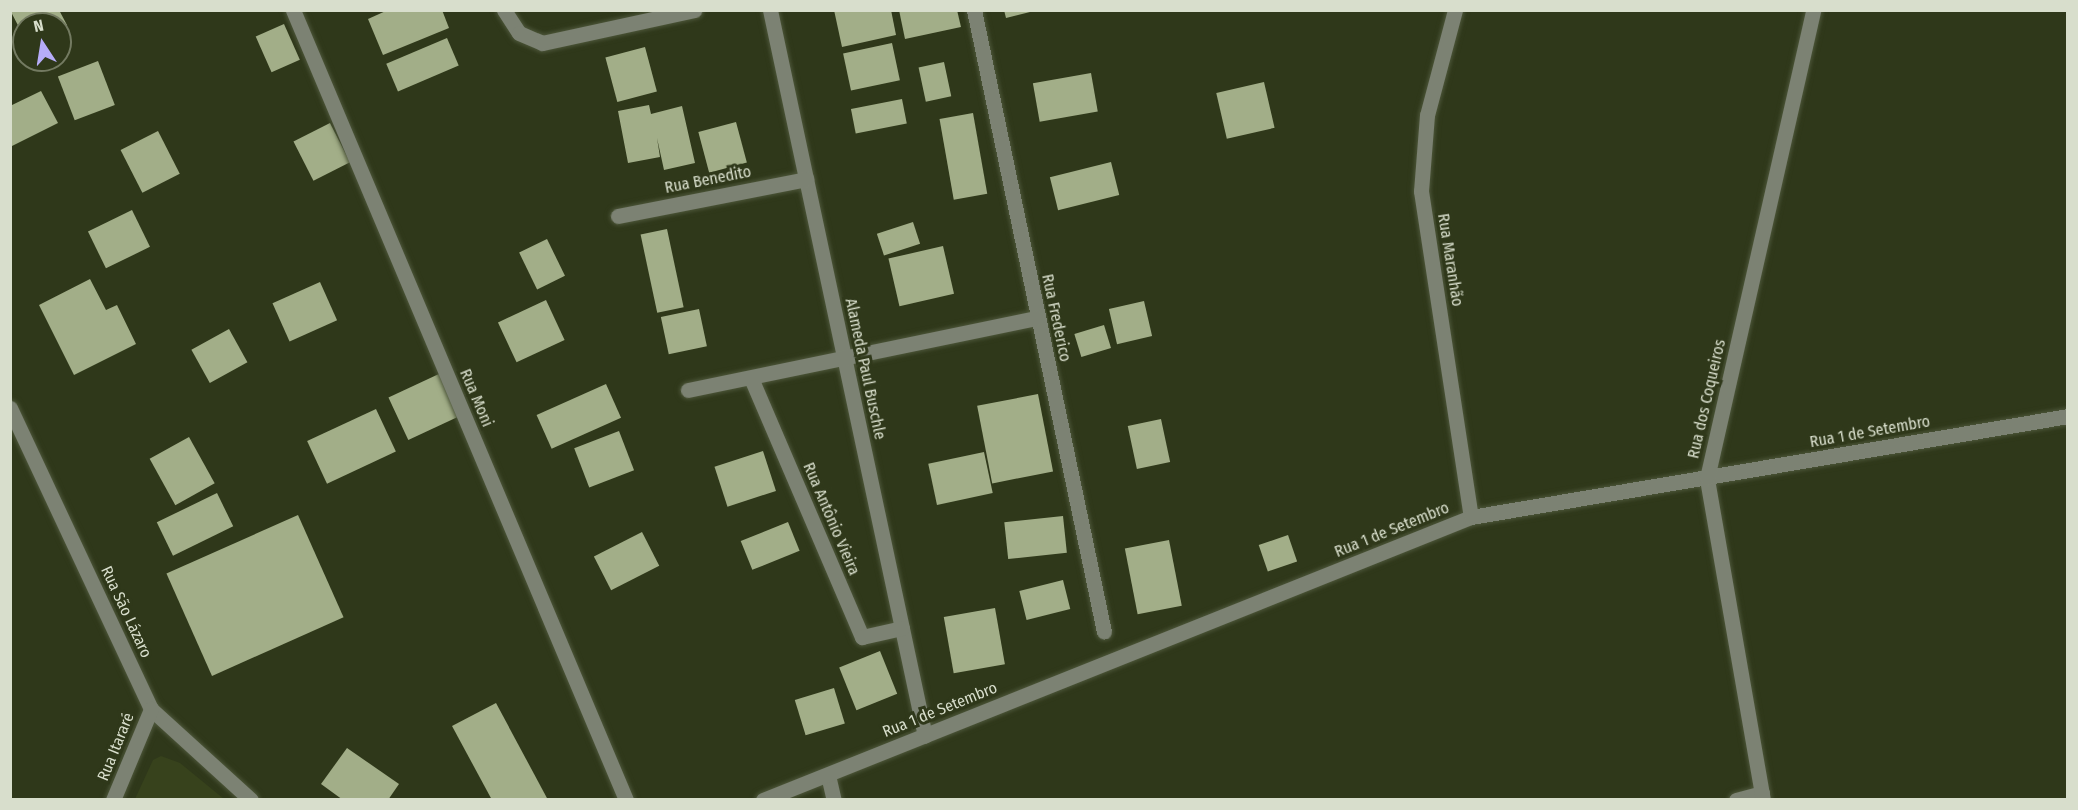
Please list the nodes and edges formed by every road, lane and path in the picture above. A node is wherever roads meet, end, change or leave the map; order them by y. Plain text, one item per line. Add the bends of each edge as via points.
1 (293, 10) edge
2 (504, 10) edge
3 (694, 10) edge
4 (770, 10) edge
5 (974, 10) edge
6 (1455, 10) edge
7 (1813, 10) edge
8 (806, 179) junction
9 (618, 216) dead end
10 (1037, 318) junction
11 (845, 361) junction
12 (751, 378) junction
13 (688, 390) dead end
14 (10, 408) edge
15 (2067, 416) edge
16 (1707, 478) junction
17 (1471, 517) junction
18 (902, 628) junction
19 (1104, 632) dead end
20 (151, 709) junction
21 (925, 736) junction
22 (828, 775) junction
23 (1763, 796) edge
24 (114, 800) edge
25 (251, 800) edge
26 (626, 800) edge
27 (763, 800) edge
28 (834, 800) edge
29 (1736, 800) edge

1 - 26 street, Rua Moni
2 - 3 street via 519,33 542,44
4 - 8 street, Alameda Paul Buschle
5 - 10 street, Rua Frederico
6 - 17 street, Rua Maranhão via 1427,115 1421,191
7 - 16 street, Rua dos Coqueiros
8 - 9 street, Rua Benedito
8 - 11 street, Alameda Paul Buschle
10 - 11 street
10 - 19 street, Rua Frederico
11 - 12 street
11 - 18 street, Alameda Paul Buschle
12 - 13 street
12 - 18 street, Rua Antônio Vieira via 862,637
14 - 20 street, Rua São Lázaro
15 - 16 street, Rua 1 de Setembro
16 - 17 street, Rua 1 de Setembro
16 - 23 street, Rua dos Coqueiros
17 - 21 street, Rua 1 de Setembro
18 - 21 street, Alameda Paul Buschle
20 - 24 street, Rua Itararé
20 - 25 street, Rua São Lázaro
21 - 22 street, Rua 1 de Setembro
22 - 27 street, Rua 1 de Setembro
22 - 28 street
23 - 29 street

